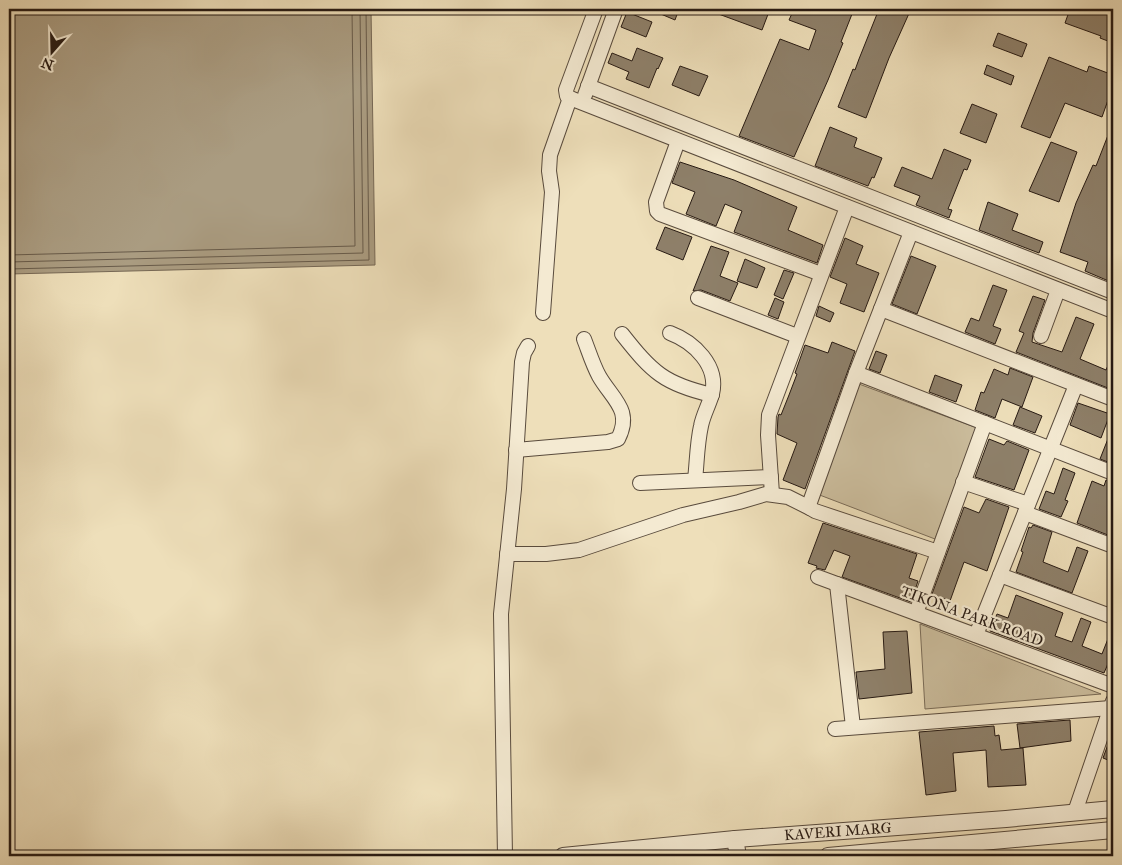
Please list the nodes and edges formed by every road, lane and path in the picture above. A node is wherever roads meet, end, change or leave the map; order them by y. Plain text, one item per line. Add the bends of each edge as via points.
1 (596, 9) edge
2 (616, 9) edge
3 (588, 86) junction
4 (573, 97) junction
5 (678, 141) junction
6 (847, 207) junction
7 (911, 232) junction
8 (821, 274) junction
9 (1058, 290) junction
10 (1113, 292) edge
11 (698, 298) dead end
12 (881, 309) junction
13 (1113, 311) edge
14 (543, 313) dead end
15 (670, 333) dead end
16 (622, 334) dead end
17 (797, 336) junction
18 (1041, 336) dead end
19 (584, 339) dead end
20 (528, 346) dead end
21 (856, 373) junction
22 (1076, 385) junction
23 (712, 395) junction
24 (1113, 399) edge
25 (985, 423) junction
26 (1050, 448) junction
27 (516, 450) junction
28 (1113, 473) edge
29 (771, 478) junction
30 (695, 480) junction
31 (963, 482) junction
32 (640, 483) dead end
33 (772, 494) junction
34 (810, 508) junction
35 (1027, 508) junction
36 (1113, 546) edge
37 (938, 552) junction
38 (507, 554) junction
39 (1000, 575) junction
40 (818, 577) dead end
41 (837, 584) junction
42 (916, 613) junction
43 (1113, 618) edge
44 (976, 636) junction
45 (1113, 686) edge
46 (1112, 704) edge
47 (853, 727) junction
48 (835, 729) dead end
49 (1113, 809) edge
50 (1075, 812) junction
51 (1113, 830) edge
52 (736, 839) junction
53 (505, 856) edge
54 (563, 856) edge
55 (738, 856) edge
56 (828, 856) edge

1 - 4 street
2 - 3 street
3 - 4 street
3 - 10 street
4 - 5 street
4 - 14 street via 550,155 552,192
5 - 6 street
5 - 8 street via 656,202 656,211
6 - 7 street
6 - 8 street
7 - 9 street
7 - 12 street
8 - 17 street
9 - 13 street
9 - 18 street
11 - 17 street
12 - 21 street
12 - 22 street
15 - 23 street via 681,337 702,354 713,382
16 - 23 street via 663,378 681,387
17 - 29 street via 769,415
19 - 27 street via 596,371 622,410 618,439 614,442
20 - 27 street via 522,362
21 - 25 street
21 - 34 street via 810,498
22 - 24 street
22 - 26 street
23 - 30 street via 701,426
25 - 26 street
25 - 31 street
26 - 28 street
26 - 35 street
27 - 38 street
29 - 30 street
29 - 33 street
30 - 32 street
31 - 35 street
31 - 37 street
33 - 34 street via 788,497
33 - 38 street via 683,515 579,550
34 - 37 street
35 - 36 street
35 - 39 street
37 - 42 street
38 - 53 street via 501,614
39 - 43 street
39 - 44 street
40 - 41 street, TIKONA PARK ROAD
41 - 42 street, TIKONA PARK ROAD
41 - 47 street
42 - 44 street, TIKONA PARK ROAD
44 - 45 street, TIKONA PARK ROAD
46 - 47 street
46 - 50 street
47 - 48 street
49 - 50 street, KAVERI MARG
50 - 52 street, KAVERI MARG
51 - 56 street, KAVERI MARG
52 - 54 street, KAVERI MARG
52 - 55 street

